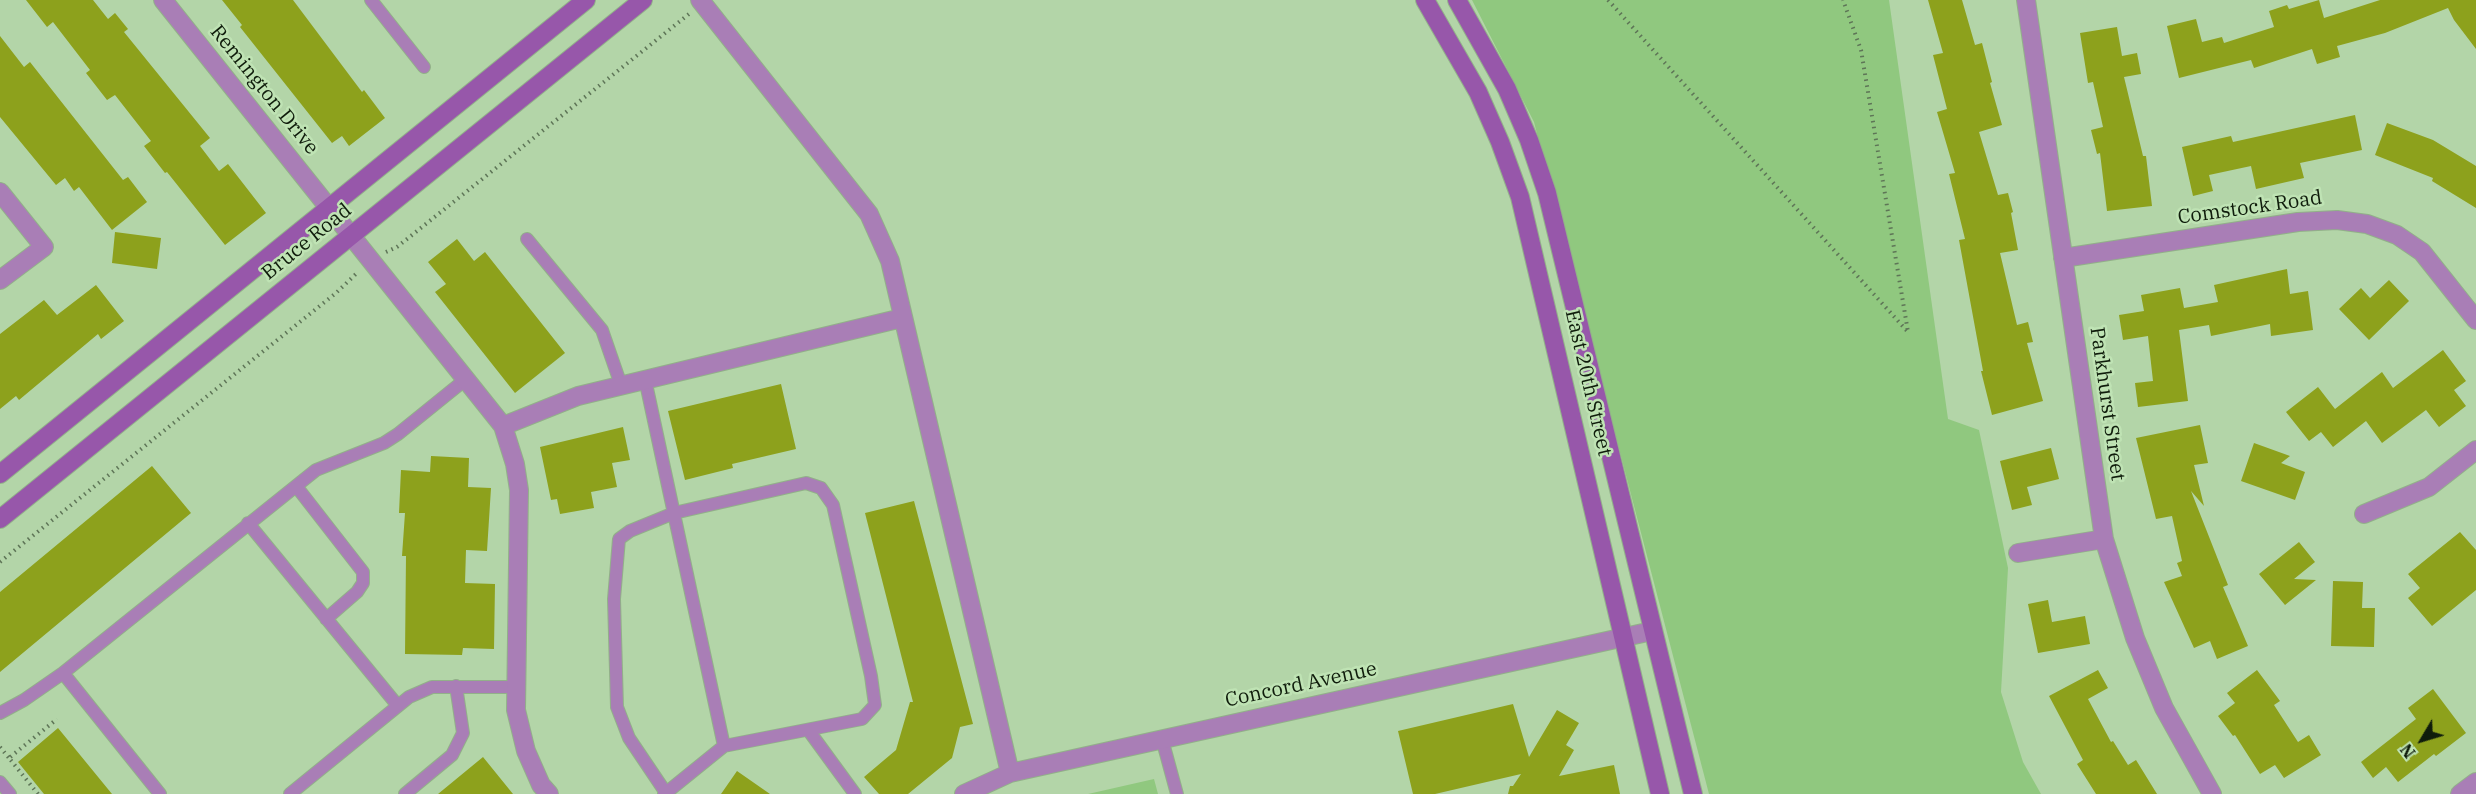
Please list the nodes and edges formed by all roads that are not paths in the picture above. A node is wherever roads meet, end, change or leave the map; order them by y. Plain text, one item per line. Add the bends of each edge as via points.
1 (164, 0) edge
2 (371, 0) edge
3 (586, 0) edge
4 (643, 0) edge
5 (1425, 0) edge
6 (1457, 0) edge
7 (2028, 0) edge
8 (701, 1) edge
9 (424, 67) dead end
10 (0, 192) edge
11 (330, 208) junction
12 (351, 235) junction
13 (527, 239) dead end
14 (2063, 258) junction
15 (0, 280) edge
16 (902, 318) junction
17 (2476, 320) edge
18 (645, 379) junction
19 (466, 380) junction
20 (621, 385) junction
21 (503, 426) junction
22 (2476, 450) edge
23 (0, 474) edge
24 (296, 486) junction
25 (674, 513) junction
26 (2364, 514) dead end
27 (0, 519) edge
28 (248, 522) junction
29 (2104, 539) junction
30 (2018, 553) dead end
31 (326, 619) junction
32 (1652, 631) junction
33 (1624, 637) junction
34 (63, 673) junction
35 (456, 686) junction
36 (516, 687) junction
37 (398, 706) junction
38 (0, 713) edge
39 (809, 730) junction
40 (1162, 739) junction
41 (724, 746) junction
42 (1010, 772) junction
43 (0, 782) edge
44 (2476, 782) edge
45 (665, 793) edge
46 (10, 794) edge
47 (160, 794) edge
48 (290, 794) edge
49 (405, 794) edge
50 (549, 794) edge
51 (855, 794) edge
52 (964, 794) edge
53 (1177, 794) edge
54 (1660, 794) edge
55 (1693, 794) edge
56 (2212, 794) edge
57 (2460, 794) edge

1 - 11 street, Remington Drive
2 - 9 lane
3 - 11 street, Bruce Road
4 - 12 street, Bruce Road
5 - 33 street, East 20th Street via 1478,92 1520,197
6 - 32 street, East 20th Street via 1507,89 1547,193
7 - 14 street, Parkhurst Street
8 - 16 street via 869,213 890,261
10 - 15 street via 44,247
11 - 12 street, Remington Drive
11 - 23 street, Bruce Road
12 - 19 street, Remington Drive
12 - 27 street, Bruce Road
13 - 20 lane via 602,330
14 - 17 street, Comstock Road via 2298,222 2337,220 2367,224 2397,235 2422,252
14 - 29 street, Parkhurst Street
16 - 18 street
16 - 42 street
18 - 20 street
18 - 25 lane
19 - 21 street, Remington Drive
19 - 24 lane via 384,443 316,470
20 - 21 street via 578,396
21 - 36 street via 519,490
22 - 26 street via 2429,487
24 - 28 lane
24 - 31 lane via 363,572 363,583 357,592
25 - 39 lane via 806,483 822,488 833,505 875,705 862,719
25 - 41 lane
25 - 45 lane via 619,538 614,599 617,707 629,738
28 - 31 lane
28 - 34 lane
29 - 30 street
29 - 56 street, Parkhurst Street via 2135,638 2160,698
31 - 37 lane
32 - 33 street, Concord Avenue
32 - 55 street, East 20th Street
33 - 40 street, Concord Avenue
33 - 54 street, East 20th Street
34 - 38 lane
34 - 47 lane
35 - 36 lane
35 - 37 lane via 432,687
35 - 49 lane via 463,732 452,755
36 - 50 street via 516,710 526,751
37 - 48 lane
39 - 41 lane
39 - 51 lane
40 - 42 street, Concord Avenue
40 - 53 lane
41 - 45 lane
42 - 52 street, Concord Avenue
43 - 46 lane
44 - 57 street

